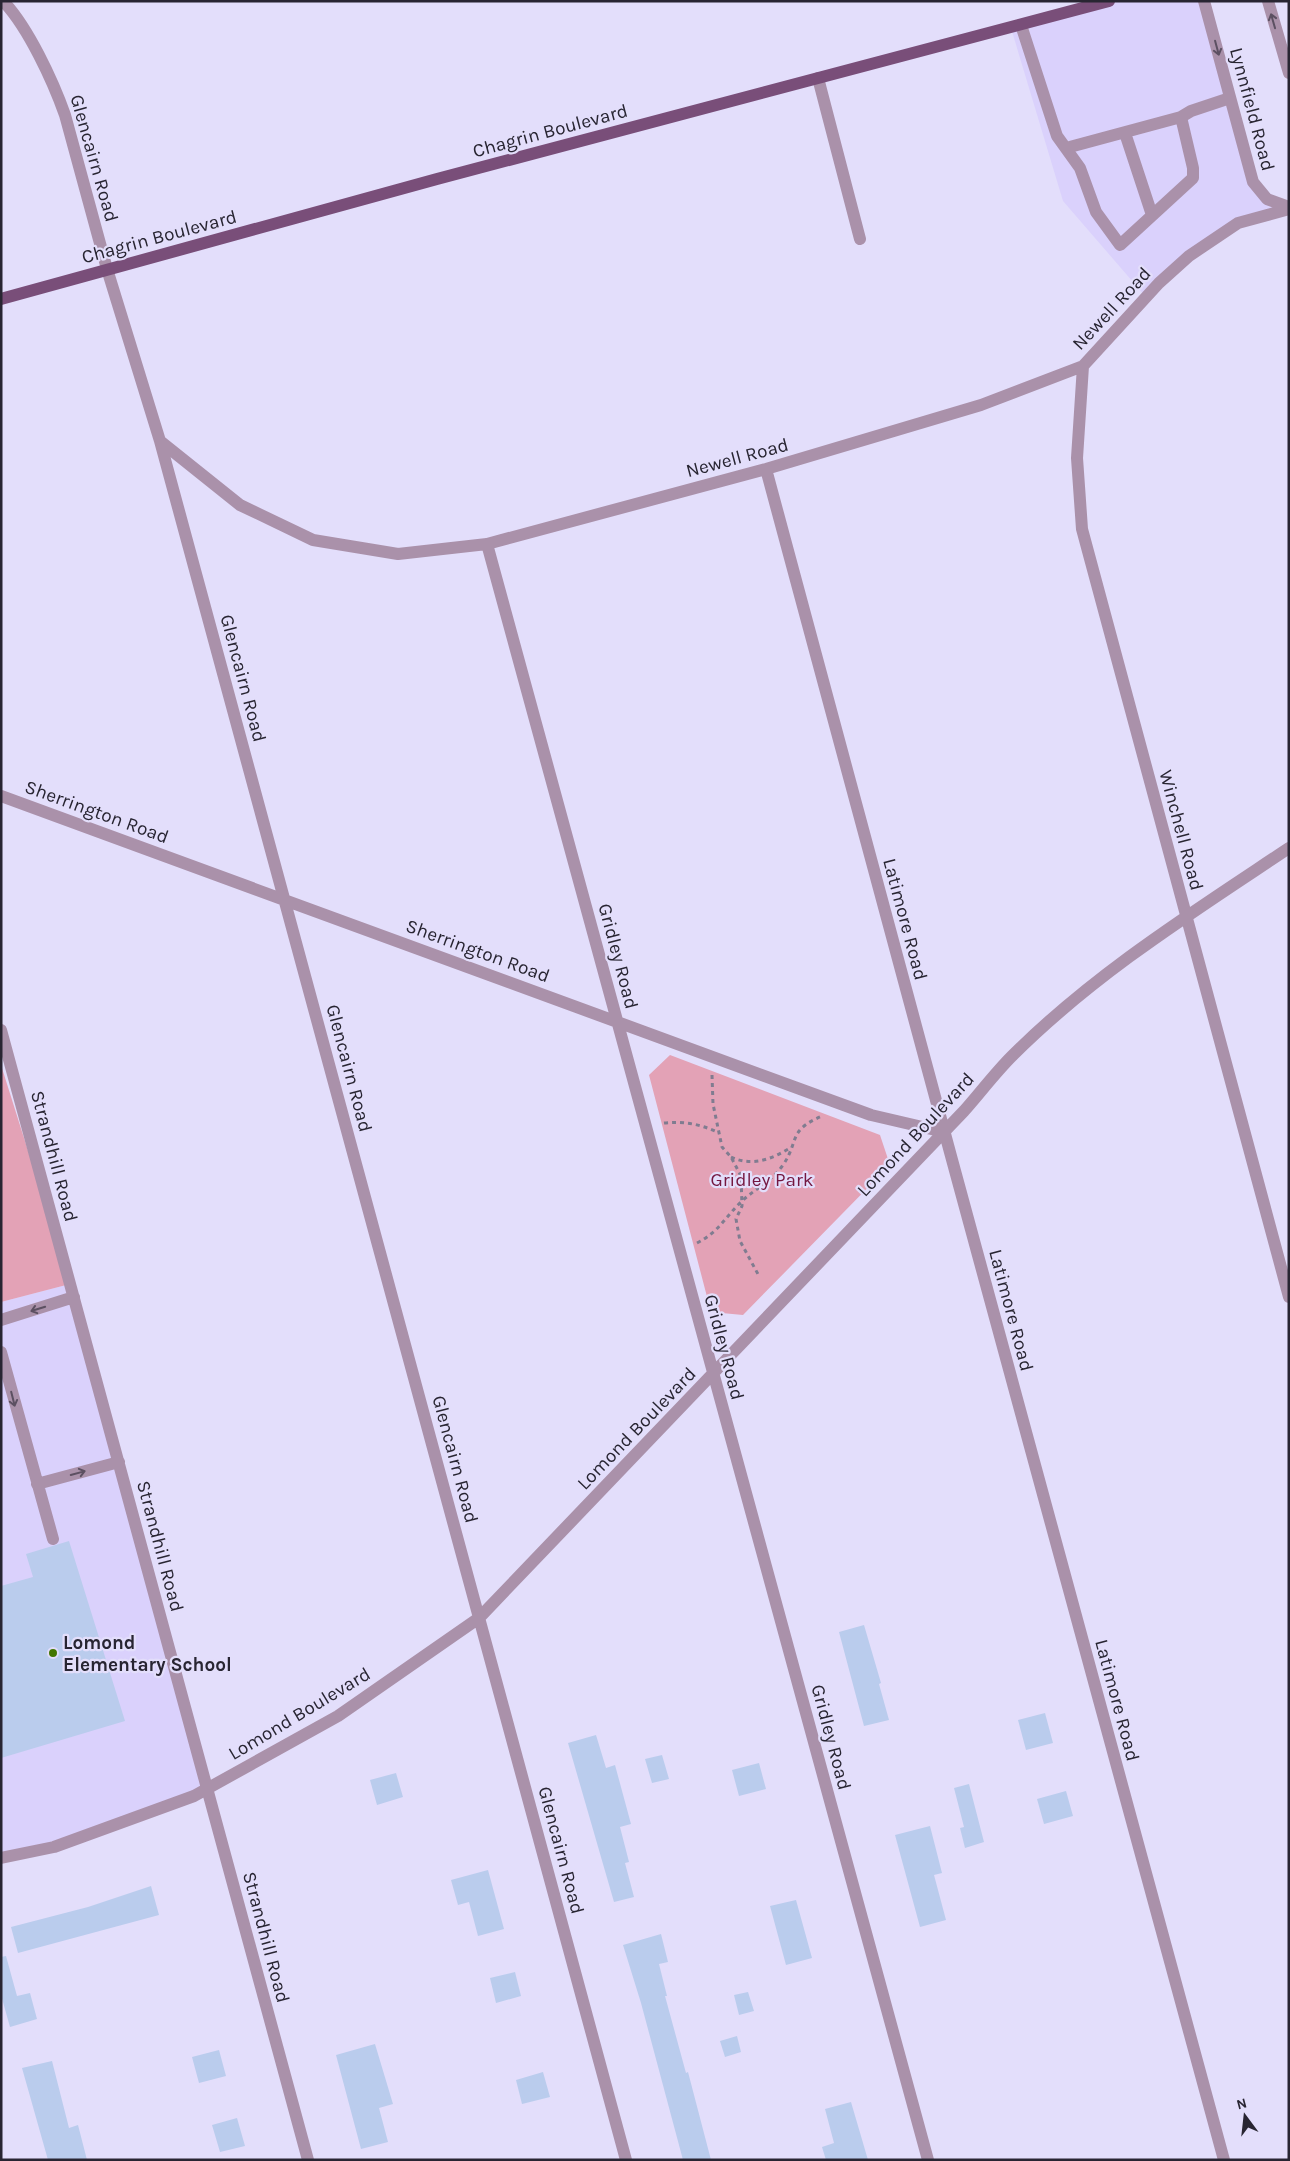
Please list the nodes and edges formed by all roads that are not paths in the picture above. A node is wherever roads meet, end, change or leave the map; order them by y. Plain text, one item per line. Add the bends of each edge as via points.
1 (3, 1) edge
2 (1109, 1) edge
3 (1204, 1) edge
4 (1268, 1) edge
5 (1022, 25) junction
6 (1289, 73) edge
7 (818, 78) junction
8 (1230, 98) junction
9 (1181, 117) junction
10 (1126, 132) junction
11 (1066, 148) junction
12 (1289, 208) edge
13 (1152, 215) junction
14 (860, 239) dead end
15 (107, 270) junction
16 (1, 299) edge
17 (1083, 366) junction
18 (160, 441) junction
19 (766, 469) junction
20 (486, 544) junction
21 (1, 796) edge
22 (1289, 848) edge
23 (285, 900) junction
24 (1185, 918) junction
25 (617, 1020) junction
26 (1, 1030) edge
27 (944, 1132) junction
28 (74, 1297) junction
29 (1289, 1297) edge
30 (1, 1320) edge
31 (1, 1352) edge
32 (714, 1374) junction
33 (118, 1462) junction
34 (37, 1484) junction
35 (53, 1539) dead end
36 (480, 1618) junction
37 (206, 1788) junction
38 (1, 1858) edge
39 (308, 2160) edge
40 (626, 2160) edge
41 (928, 2160) edge
42 (1224, 2160) edge

1 - 15 street, Glencairn Road via 16,18 58,96
2 - 5 main road, Chagrin Boulevard
3 -> 8 street, Lynnfield Road
6 -> 4 street
5 - 7 main road, Chagrin Boulevard
5 - 11 street via 1057,136
7 - 14 street
7 - 15 main road, Chagrin Boulevard
8 - 9 street
8 - 12 street, Lynnfield Road via 1253,182 1267,200
9 - 10 street
9 - 13 street via 1193,178
10 - 11 street
10 - 13 street
11 - 13 street via 1080,168 1096,212 1120,245
12 - 17 street, Newell Road via 1238,223 1189,256 1159,283
15 - 16 main road, Chagrin Boulevard
15 - 18 street, Glencairn Road
17 - 19 street, Newell Road via 981,404
17 - 24 street, Winchell Road via 1077,458 1082,529
18 - 20 street, Newell Road via 240,505 313,540 398,554
18 - 23 street, Glencairn Road
19 - 20 street, Newell Road
19 - 27 street, Latimore Road
20 - 25 street, Gridley Road
21 - 23 street, Sherrington Road
22 - 24 street, Lomond Boulevard
23 - 25 street, Sherrington Road
23 - 36 street, Glencairn Road
24 - 27 street, Lomond Boulevard via 1084,991 1011,1056
24 - 29 street, Winchell Road
25 - 27 street, Sherrington Road via 871,1115
25 - 32 street, Gridley Road
26 - 28 street, Strandhill Road
27 - 32 street, Lomond Boulevard
27 - 42 street, Latimore Road
28 -> 30 street
28 - 33 street, Strandhill Road
31 -> 34 street
32 - 36 street, Lomond Boulevard
32 - 41 street, Gridley Road
34 -> 33 street
33 - 37 street, Strandhill Road
34 - 35 street
36 - 37 street, Lomond Boulevard via 338,1716
36 - 40 street, Glencairn Road
37 - 38 street, Lomond Boulevard via 194,1796 54,1848
37 - 39 street, Strandhill Road

